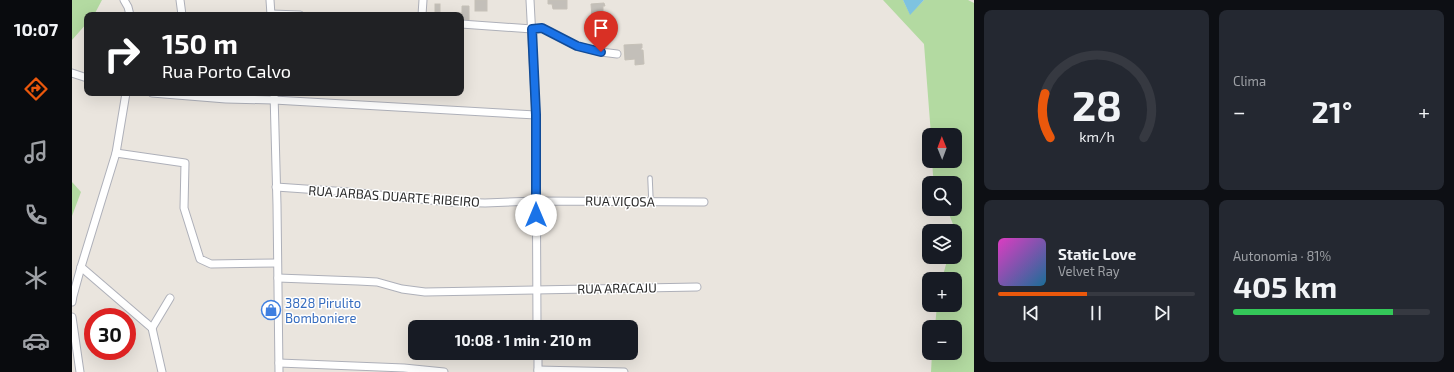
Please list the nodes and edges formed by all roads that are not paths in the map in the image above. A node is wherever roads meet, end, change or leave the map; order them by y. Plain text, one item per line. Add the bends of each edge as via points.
1 (124, 0) edge
2 (180, 0) edge
3 (270, 0) edge
4 (423, 0) edge
5 (530, 0) edge
6 (130, 12) edge
7 (182, 12) edge
8 (271, 12) edge
9 (422, 12) edge
10 (464, 24) edge
11 (532, 29) junction
12 (617, 54) dead end
13 (72, 73) edge
14 (84, 77) edge
15 (126, 96) edge
16 (226, 96) edge
17 (274, 97) edge
18 (536, 115) junction
19 (116, 153) junction
20 (650, 178) dead end
21 (276, 187) junction
22 (536, 201) junction
23 (651, 202) junction
24 (704, 202) dead end
25 (277, 263) junction
26 (80, 267) junction
27 (278, 278) junction
28 (697, 287) dead end
29 (537, 289) junction
30 (170, 298) dead end
31 (72, 302) edge
32 (72, 318) edge
33 (537, 320) edge
34 (152, 328) junction
35 (538, 360) edge
36 (279, 363) junction
37 (381, 370) edge
38 (431, 371) edge
39 (538, 371) edge
40 (80, 372) edge
41 (162, 372) edge
42 (279, 372) edge
43 (444, 372) edge
44 (624, 372) edge

1 - 6 street
2 - 7 street
3 - 8 street
4 - 9 street
5 - 11 street
10 - 11 street
11 - 12 street via 542,28 577,46
11 - 18 street
13 - 14 street
15 - 19 street
16 - 17 street
17 - 18 street
17 - 21 street
18 - 22 street
19 - 25 street via 186,163 184,208 200,259 205,263
19 - 26 street
20 - 23 lane
21 - 22 street, RUA JARBAS DUARTE RIBEIRO via 450,202
21 - 25 street
22 - 23 street, RUA VIÇOSA
22 - 29 street
23 - 24 street, RUA VIÇOSA
25 - 27 street
26 - 31 street
26 - 34 street
27 - 29 street, RUA ARACAJU via 377,282 425,292
27 - 36 street
28 - 29 street, RUA ARACAJU
29 - 33 street
30 - 34 street
32 - 40 street
34 - 41 street
35 - 39 street
36 - 37 street
36 - 42 street
37 - 38 street
38 - 43 street
39 - 44 street

